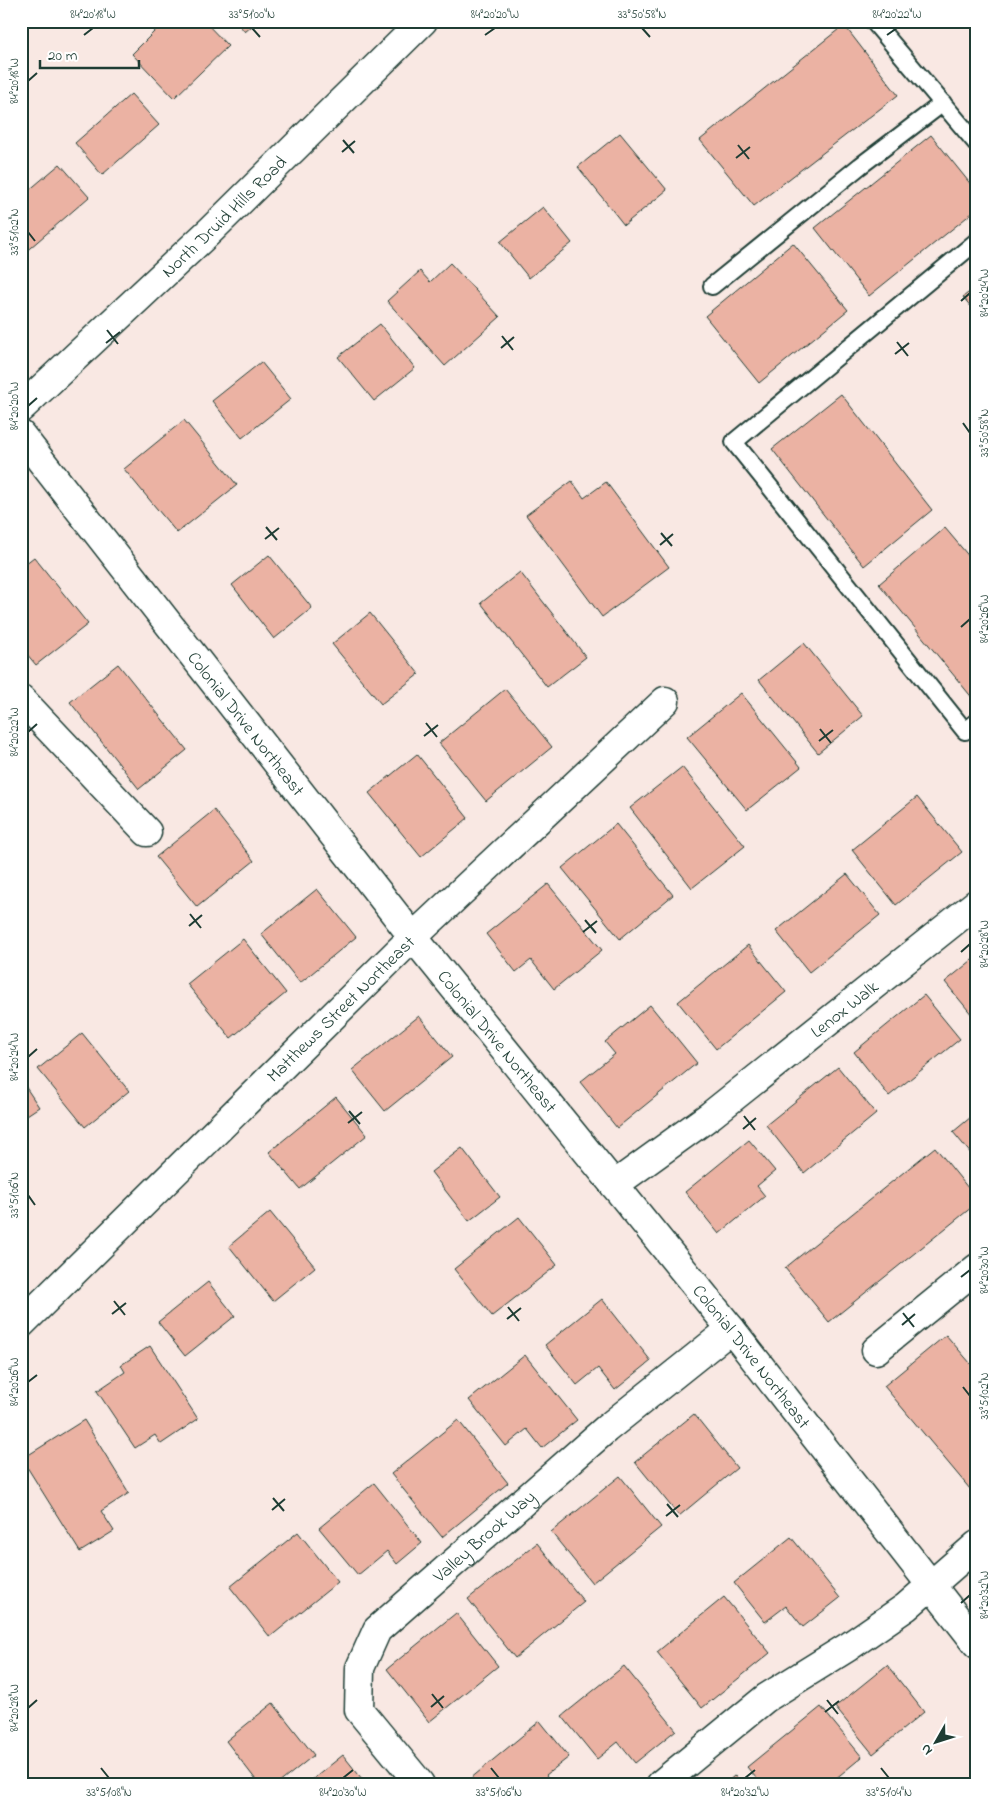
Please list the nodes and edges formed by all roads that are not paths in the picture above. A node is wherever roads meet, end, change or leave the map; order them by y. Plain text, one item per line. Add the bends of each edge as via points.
1 (424, 21) edge
2 (874, 21) edge
3 (943, 103) junction
4 (977, 144) edge
5 (977, 241) edge
6 (712, 286) dead end
7 (21, 408) edge
8 (21, 435) edge
9 (665, 701) dead end
10 (26, 714) edge
11 (977, 722) edge
12 (147, 832) dead end
13 (977, 903) edge
14 (413, 937) junction
15 (614, 1185) junction
16 (973, 1278) edge
17 (21, 1324) edge
18 (731, 1329) junction
19 (876, 1350) dead end
20 (977, 1546) edge
21 (930, 1585) junction
22 (977, 1644) edge
23 (420, 1784) edge
24 (661, 1784) edge

1 - 7 street, North Druid Hills Road via 211,230
2 - 3 lane
3 - 4 lane
3 - 6 lane
5 - 11 lane via 734,442 965,731
8 - 14 street, Colonial Drive Northeast
9 - 14 street, Matthews Street Northeast
10 - 12 street
13 - 15 street, Lenox Walk via 711,1115
14 - 15 street, Colonial Drive Northeast
14 - 17 street, Matthews Street Northeast
15 - 18 street, Colonial Drive Northeast
16 - 19 street
18 - 21 street, Colonial Drive Northeast
18 - 23 street, Valley Brook Way via 606,1429 377,1630 360,1668 360,1710
20 - 21 street
21 - 22 street, Colonial Drive Northeast
21 - 24 street via 906,1607 766,1698

